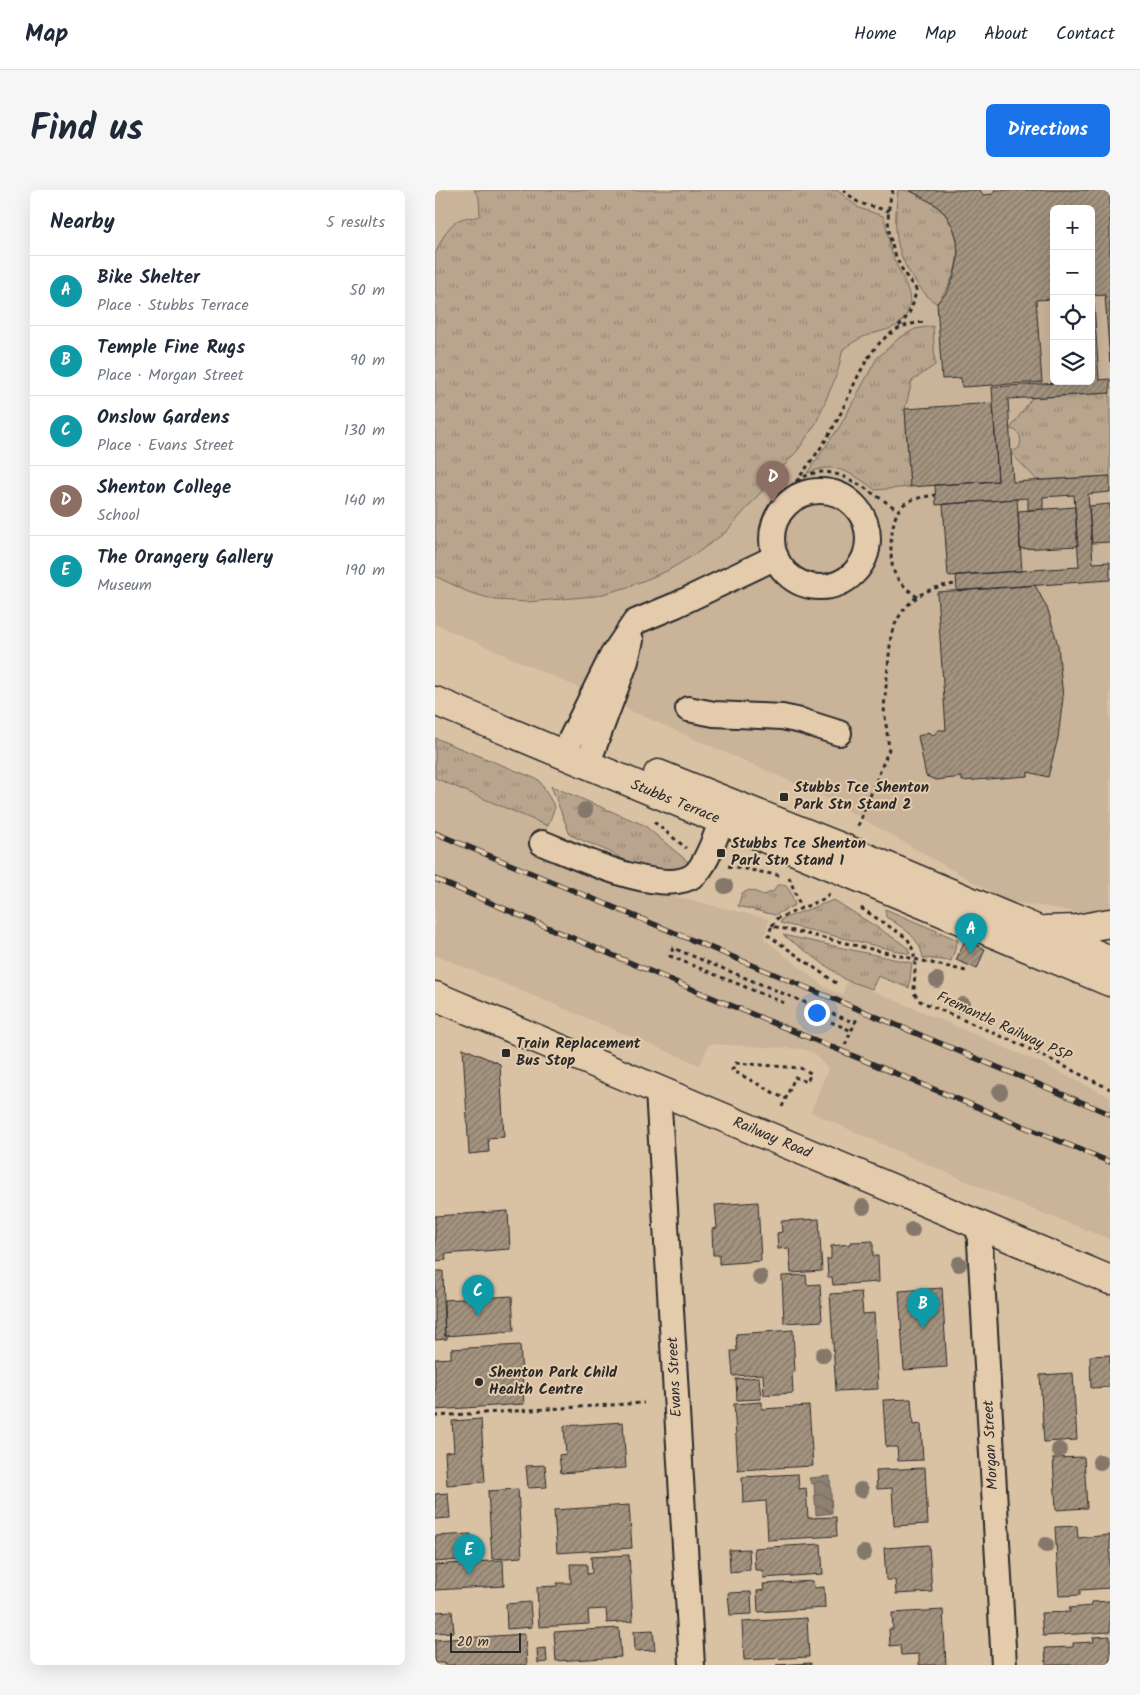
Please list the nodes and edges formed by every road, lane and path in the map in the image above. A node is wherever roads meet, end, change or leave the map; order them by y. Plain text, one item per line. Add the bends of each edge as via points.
1 (843, 190) edge
2 (893, 190) edge
3 (889, 211) junction
4 (927, 322) dead end
5 (897, 329) junction
6 (796, 482) junction
7 (935, 495) dead end
8 (898, 510) junction
9 (771, 511) dead end
10 (776, 557) junction
11 (957, 584) dead end
12 (917, 597) junction
13 (635, 622) junction
14 (435, 682) edge
15 (435, 701) edge
16 (688, 709) dead end
17 (839, 733) dead end
18 (566, 746) junction
19 (591, 757) junction
20 (721, 821) junction
21 (857, 827) dead end
22 (542, 843) dead end
23 (789, 877) dead end
24 (826, 898) dead end
25 (855, 904) dead end
26 (801, 908) junction
27 (1110, 923) edge
28 (773, 926) junction
29 (1035, 929) junction
30 (916, 960) junction
31 (1107, 967) edge
32 (966, 971) dead end
33 (835, 983) dead end
34 (435, 996) edge
35 (784, 1003) dead end
36 (810, 1005) junction
37 (806, 1013) dead end
38 (858, 1016) dead end
39 (831, 1022) dead end
40 (855, 1023) junction
41 (852, 1031) junction
42 (845, 1045) dead end
43 (658, 1090) junction
44 (1110, 1090) edge
45 (785, 1099) junction
46 (782, 1107) dead end
47 (979, 1225) junction
48 (1110, 1280) edge
49 (645, 1403) dead end
50 (435, 1416) edge
51 (692, 1665) edge
52 (1004, 1665) edge

1 - 3 path via 859,203
2 - 3 path
3 - 5 path via 890,237 897,261 916,289 913,308
4 - 5 path via 913,322
5 - 6 path via 871,352 832,431
6 - 8 path via 815,473 839,474
6 - 9 path
7 - 8 path via 910,501
8 - 12 path via 893,526 892,562 895,575
10 - 10 street via 773,533 778,518 793,500 815,491 831,492 858,509 868,539 865,555 852,575 825,587 805,584 787,574
10 - 13 street
11 - 12 path via 934,587
12 - 21 path via 898,619 891,635 884,708 889,749
13 - 18 street via 612,656
13 - 19 street via 626,661
14 - 18 main road, Stubbs Terrace
15 - 18 main road, Stubbs Terrace
16 - 17 street via 714,714 782,717
18 - 19 main road, Stubbs Terrace
19 - 20 main road, Stubbs Terrace
19 - 29 main road, Stubbs Terrace via 848,850
20 - 22 street via 702,867 694,875 672,883 623,874
20 - 31 main road, Stubbs Terrace
23 - 26 path
24 - 26 path
25 - 30 path, Fremantle Railway PSP via 907,938
26 - 28 path via 775,918
27 - 29 main road via 1077,929
28 - 30 path
28 - 33 path via 768,935
29 - 31 main road, Stubbs Terrace
30 - 32 path
30 - 44 path, Fremantle Railway PSP via 914,993 920,1001 1019,1044
34 - 43 main road, Railway Road
35 - 36 path via 669,956 673,948
36 - 37 path
36 - 40 path
38 - 40 path
39 - 41 path
40 - 41 path
41 - 42 path
43 - 47 main road, Railway Road
43 - 51 street, Evans Street
45 - 45 path via 732,1070 736,1063 800,1068 811,1073 807,1082 795,1077
45 - 46 path
47 - 48 main road, Railway Road
47 - 52 street, Morgan Street
49 - 50 path

